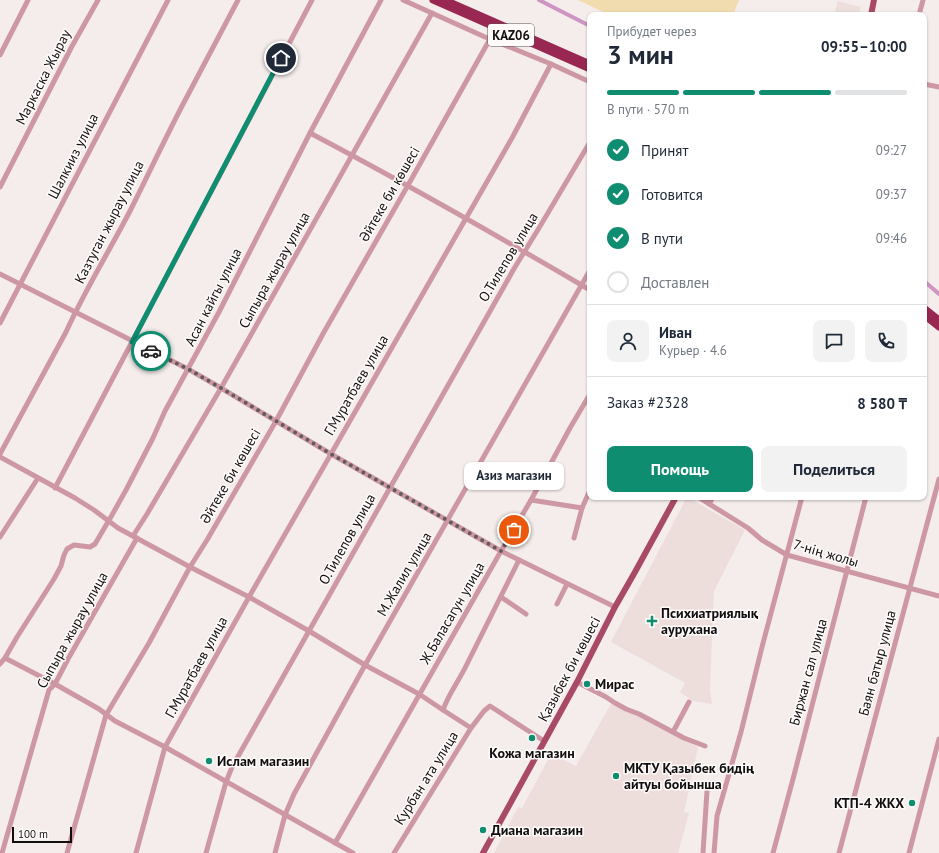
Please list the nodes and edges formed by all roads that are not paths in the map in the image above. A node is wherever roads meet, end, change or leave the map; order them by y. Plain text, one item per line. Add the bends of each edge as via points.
1 (28, 0) edge
2 (98, 0) edge
3 (168, 0) edge
4 (238, 0) edge
5 (312, 0) edge
6 (381, 0) edge
7 (403, 0) edge
8 (433, 0) edge
9 (445, 0) edge
10 (874, 0) edge
11 (923, 0) edge
12 (872, 12) edge
13 (920, 12) edge
14 (432, 13) junction
15 (490, 40) junction
16 (0, 55) edge
17 (587, 63) edge
18 (551, 64) junction
19 (587, 69) edge
20 (587, 81) edge
21 (927, 85) edge
22 (939, 87) edge
23 (310, 133) junction
24 (587, 147) edge
25 (352, 156) junction
26 (0, 187) edge
27 (407, 187) junction
28 (465, 218) junction
29 (525, 251) junction
30 (0, 274) edge
31 (587, 276) edge
32 (20, 284) junction
33 (582, 285) junction
34 (587, 288) edge
35 (927, 310) edge
36 (75, 312) junction
37 (927, 317) edge
38 (939, 320) edge
39 (0, 323) edge
40 (939, 327) edge
41 (132, 342) junction
42 (188, 369) junction
43 (221, 388) junction
44 (587, 399) edge
45 (276, 421) junction
46 (331, 454) junction
47 (0, 456) edge
48 (38, 478) junction
49 (939, 479) edge
50 (55, 488) junction
51 (389, 488) junction
52 (587, 497) edge
53 (531, 500) junction
54 (674, 500) edge
55 (703, 500) edge
56 (711, 500) edge
57 (801, 500) edge
58 (865, 500) edge
59 (709, 504) junction
60 (582, 508) junction
61 (108, 521) junction
62 (448, 521) junction
63 (0, 537) edge
64 (135, 537) junction
65 (574, 538) dead end
66 (501, 551) junction
67 (786, 555) junction
68 (519, 560) junction
69 (190, 566) junction
70 (847, 572) junction
71 (567, 584) junction
72 (909, 588) junction
73 (939, 596) edge
74 (249, 597) junction
75 (501, 597) junction
76 (557, 604) dead end
77 (615, 608) junction
78 (526, 614) dead end
79 (309, 631) junction
80 (5, 658) junction
81 (0, 664) edge
82 (365, 665) junction
83 (577, 682) junction
84 (55, 684) junction
85 (419, 694) junction
86 (689, 702) dead end
87 (443, 710) junction
88 (106, 715) junction
89 (470, 728) junction
90 (673, 732) junction
91 (939, 739) edge
92 (544, 741) junction
93 (705, 746) dead end
94 (165, 747) junction
95 (226, 782) junction
96 (707, 791) dead end
97 (285, 815) junction
98 (335, 843) junction
99 (340, 846) junction
100 (2, 853) edge
101 (67, 853) edge
102 (136, 853) edge
103 (206, 853) edge
104 (275, 853) edge
105 (338, 853) edge
106 (353, 853) edge
107 (394, 853) edge
108 (483, 853) edge
109 (703, 853) edge
110 (714, 853) edge
111 (772, 853) edge
112 (840, 853) edge
113 (909, 853) edge

1 - 16 street
2 - 26 street, Маркаска Жырау
3 - 32 street, Шалкииз улица
4 - 36 street, Казтуган жырау улица
5 - 41 street
6 - 23 street, Асан кайгы улица
7 - 14 street
8 - 19 highway, KАZ06
9 - 17 highway, KАZ06
10 - 12 main road
11 - 13 street
14 - 15 street
14 - 25 street, Сыпыра жырау улица
15 - 18 street
15 - 27 street, Әйтеке би көшесі
18 - 20 street
18 - 28 street, Г.Муратбаев улица via 512,138
21 - 22 street
23 - 25 street
23 - 42 street, Асан кайгы улица
24 - 29 street, О.Тилепов улица
25 - 27 street
25 - 43 street, Сыпыра жырау улица
27 - 28 street
27 - 45 street, Әйтеке би көшесі
28 - 29 street
28 - 46 street, Г.Муратбаев улица
29 - 33 street
29 - 51 street, О.Тилепов улица
30 - 32 street
31 - 33 street, М.Жалил улица
32 - 36 street
32 - 39 street, Шалкииз улица
33 - 34 street
33 - 62 street, М.Жалил улица
35 - 38 highway
36 - 41 street
36 - 47 street, Казтуган жырау улица
37 - 40 highway
41 - 42 street
41 - 50 street
42 - 43 street
42 - 61 street, Асан кайгы улица
43 - 45 street
43 - 64 street, Сыпыра жырау улица
44 - 53 street, Ж.Баласагун улица
45 - 46 street
45 - 69 street, Әйтеке би көшесі
46 - 51 street
46 - 74 street, Г.Муратбаев улица
47 - 48 street
48 - 50 street
48 - 63 street
49 - 72 street, Баян батыр улица
50 - 61 street via 75,498
51 - 62 street
51 - 79 street, О.Тилепов улица
52 - 60 street
53 - 60 street
53 - 66 street, Ж.Баласагун улица
54 - 77 main road, Қазыбек би көшесі
55 - 59 street, 7-нің жолы
56 - 59 street
57 - 67 street
58 - 70 street, Биржан сал улица
59 - 67 street, 7-нің жолы
60 - 65 street
61 - 64 street
61 - 80 street, Асан кайгы улица via 95,544 90,547 74,545 67,549 61,566
62 - 66 street
62 - 82 street, М.Жалил улица
64 - 69 street
64 - 84 street, Сыпыра жырау улица
66 - 68 street
66 - 85 street, Ж.Баласагун улица
67 - 70 street, 7-нің жолы
67 - 110 street via 717,816
68 - 71 street
68 - 75 street, Курбан ата улица
69 - 74 street
69 - 88 street, Әйтеке би көшесі
70 - 72 street, 7-нің жолы
70 - 111 street, Биржан сал улица
71 - 76 street
71 - 77 street
72 - 73 street, 7-нің жолы
72 - 112 street, Баян батыр улица
74 - 79 street
74 - 94 street, Г.Муратбаев улица
75 - 78 street
75 - 87 street, Курбан ата улица
77 - 83 main road, Қазыбек би көшесі
79 - 82 street
79 - 95 street, О.Тилепов улица
80 - 81 street, Асан кайгы улица
80 - 84 street
82 - 85 street
82 - 97 street, М.Жалил улица
83 - 90 street
83 - 92 main road, Қазыбек би көшесі
84 - 88 street
84 - 100 street, Сыпыра жырау улица via 49,690
85 - 87 street
85 - 98 street, Ж.Баласагун улица
86 - 90 street
87 - 89 street, Курбан ата улица
88 - 94 street
88 - 101 street, Әйтеке би көшесі
89 - 92 street via 490,706
89 - 107 street, Курбан ата улица
90 - 93 street
91 - 113 street
92 - 108 main road, Қазыбек би көшесі
94 - 95 street
94 - 102 street, Г.Муратбаев улица
95 - 97 street
95 - 103 street, О.Тилепов улица
96 - 109 street
97 - 98 street
97 - 104 street, М.Жалил улица
98 - 99 street
99 - 105 street
99 - 106 street

